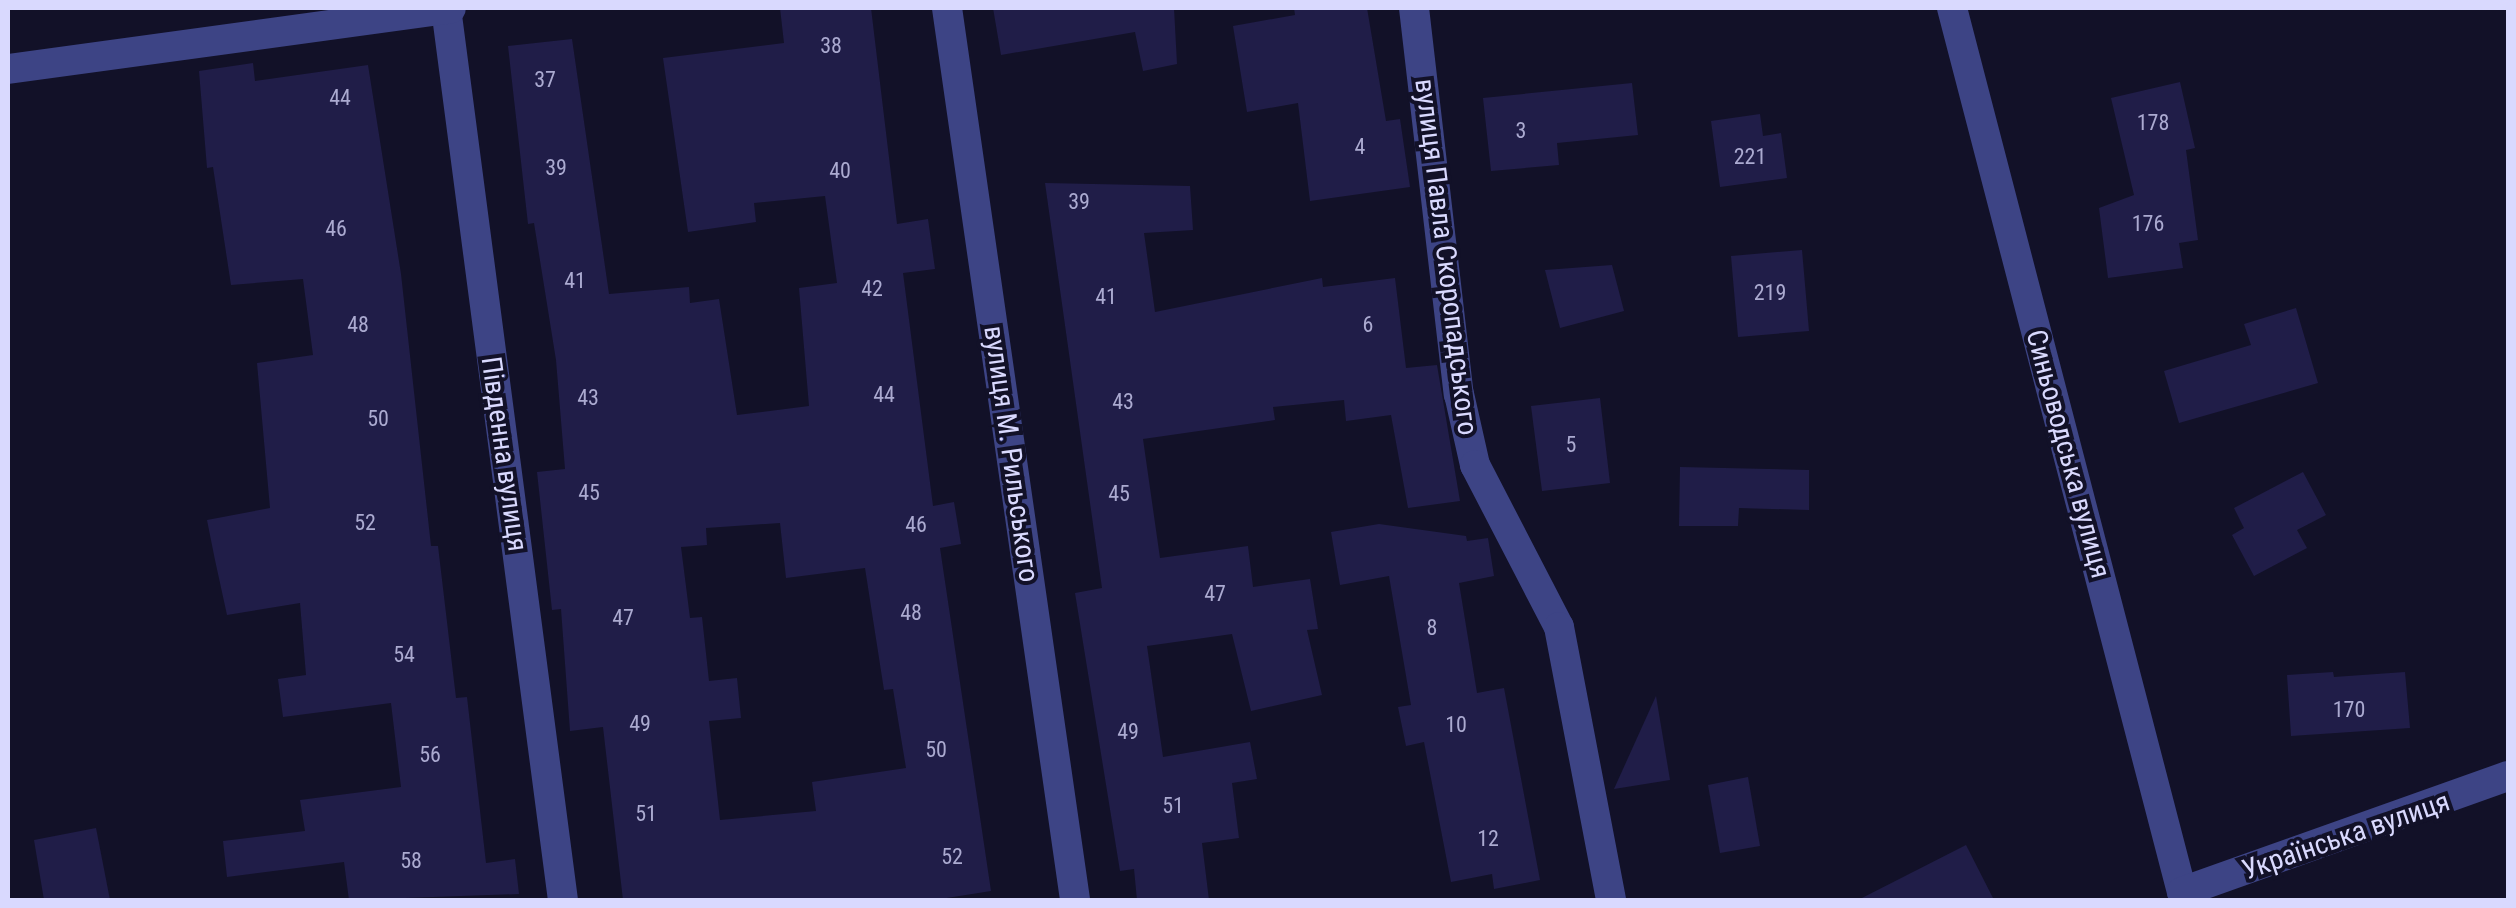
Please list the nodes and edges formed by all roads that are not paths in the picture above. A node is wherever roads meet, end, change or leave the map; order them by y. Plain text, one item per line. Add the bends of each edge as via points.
1 (447, 8) edge
2 (947, 8) edge
3 (1414, 8) edge
4 (1952, 8) edge
5 (8, 69) edge
6 (2508, 776) edge
7 (2183, 896) edge
8 (563, 900) edge
9 (1075, 900) edge
10 (1611, 900) edge

1 - 5 street
1 - 8 street, Південна вулиця
2 - 9 street, вулиця М. Рильського
3 - 10 street, вулиця Павла Скоропадського via 1459,394 1475,465 1559,627
4 - 7 street, Синьоводська вулиця
6 - 7 street, Українська вулиця

